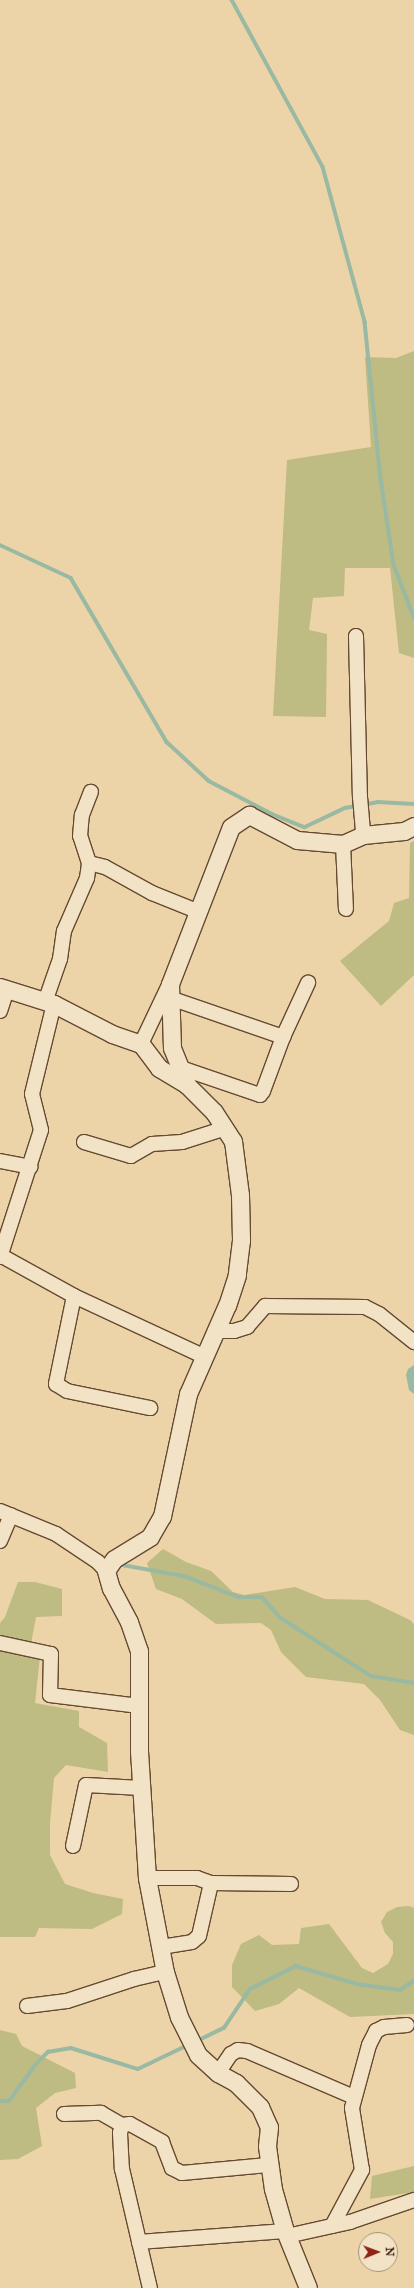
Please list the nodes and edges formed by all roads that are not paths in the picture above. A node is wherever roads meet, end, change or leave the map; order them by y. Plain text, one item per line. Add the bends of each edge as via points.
1 (356, 636) dead end
2 (91, 792) dead end
3 (414, 826) edge
4 (363, 835) junction
5 (342, 844) junction
6 (89, 864) junction
7 (346, 908) dead end
8 (200, 912) junction
9 (308, 983) dead end
10 (4, 989) edge
11 (170, 991) junction
12 (49, 1003) junction
13 (0, 1011) edge
14 (283, 1037) junction
15 (141, 1044) junction
16 (178, 1067) junction
17 (187, 1085) junction
18 (226, 1128) junction
19 (84, 1142) dead end
20 (0, 1161) edge
21 (30, 1167) junction
22 (0, 1256) edge
23 (74, 1296) junction
24 (215, 1331) junction
25 (414, 1342) edge
26 (203, 1356) junction
27 (150, 1408) dead end
28 (5, 1513) edge
29 (0, 1541) edge
30 (108, 1566) junction
31 (0, 1643) edge
32 (139, 1706) junction
33 (141, 1788) junction
34 (73, 1846) dead end
35 (147, 1878) junction
36 (211, 1883) junction
37 (291, 1884) dead end
38 (161, 1947) junction
39 (165, 1972) junction
40 (27, 2006) dead end
41 (407, 2025) dead end
42 (218, 2073) junction
43 (354, 2097) junction
44 (64, 2114) dead end
45 (122, 2124) junction
46 (268, 2165) junction
47 (414, 2200) edge
48 (332, 2226) junction
49 (286, 2233) junction
50 (139, 2242) junction
51 (150, 2288) edge
52 (308, 2288) edge

1 - 4 street
2 - 6 street via 82,815 80,836
3 - 4 street via 404,831
4 - 5 street
5 - 7 street
5 - 8 street via 297,840 249,815 231,827 212,870
6 - 8 street via 105,867 152,893
6 - 12 street via 87,878 64,931
8 - 11 street
9 - 14 street
10 - 12 street
10 - 13 street
11 - 14 street
11 - 15 street
11 - 16 street via 170,1032
12 - 15 street via 112,1034
12 - 21 street via 32,1094 41,1130
14 - 16 street via 260,1095
15 - 17 street via 158,1068
16 - 17 street
17 - 18 street
18 - 19 street via 182,1142 152,1144 131,1156
18 - 24 street via 233,1140 238,1164 241,1240 237,1275
20 - 21 street
21 - 22 street
22 - 23 street
23 - 26 street
23 - 27 street via 56,1384 67,1391
24 - 25 street via 234,1331 247,1327 265,1306 365,1307 379,1314
24 - 26 street
26 - 30 street via 188,1394 162,1516 150,1537
28 - 29 street
28 - 30 street via 56,1534
30 - 32 street via 111,1588 137,1642
31 - 32 street via 50,1654 50,1695
32 - 33 street
33 - 34 street via 86,1785
33 - 35 street
35 - 36 street via 198,1878
35 - 38 street
36 - 37 street
36 - 38 street via 199,1936 192,1942
38 - 39 street
39 - 40 street via 134,1979 67,2001
39 - 42 street via 187,2035 198,2055
41 - 43 street via 384,2027 376,2031
42 - 43 street via 231,2054 238,2050 247,2051
42 - 46 street via 236,2083 260,2107 269,2127
43 - 48 street via 353,2124 362,2158 362,2170
44 - 45 street via 101,2113
45 - 46 street via 130,2124 159,2139 172,2168 182,2173
45 - 50 street via 122,2169
46 - 49 street
47 - 48 street
48 - 49 street
49 - 50 street
49 - 52 street
50 - 51 street

